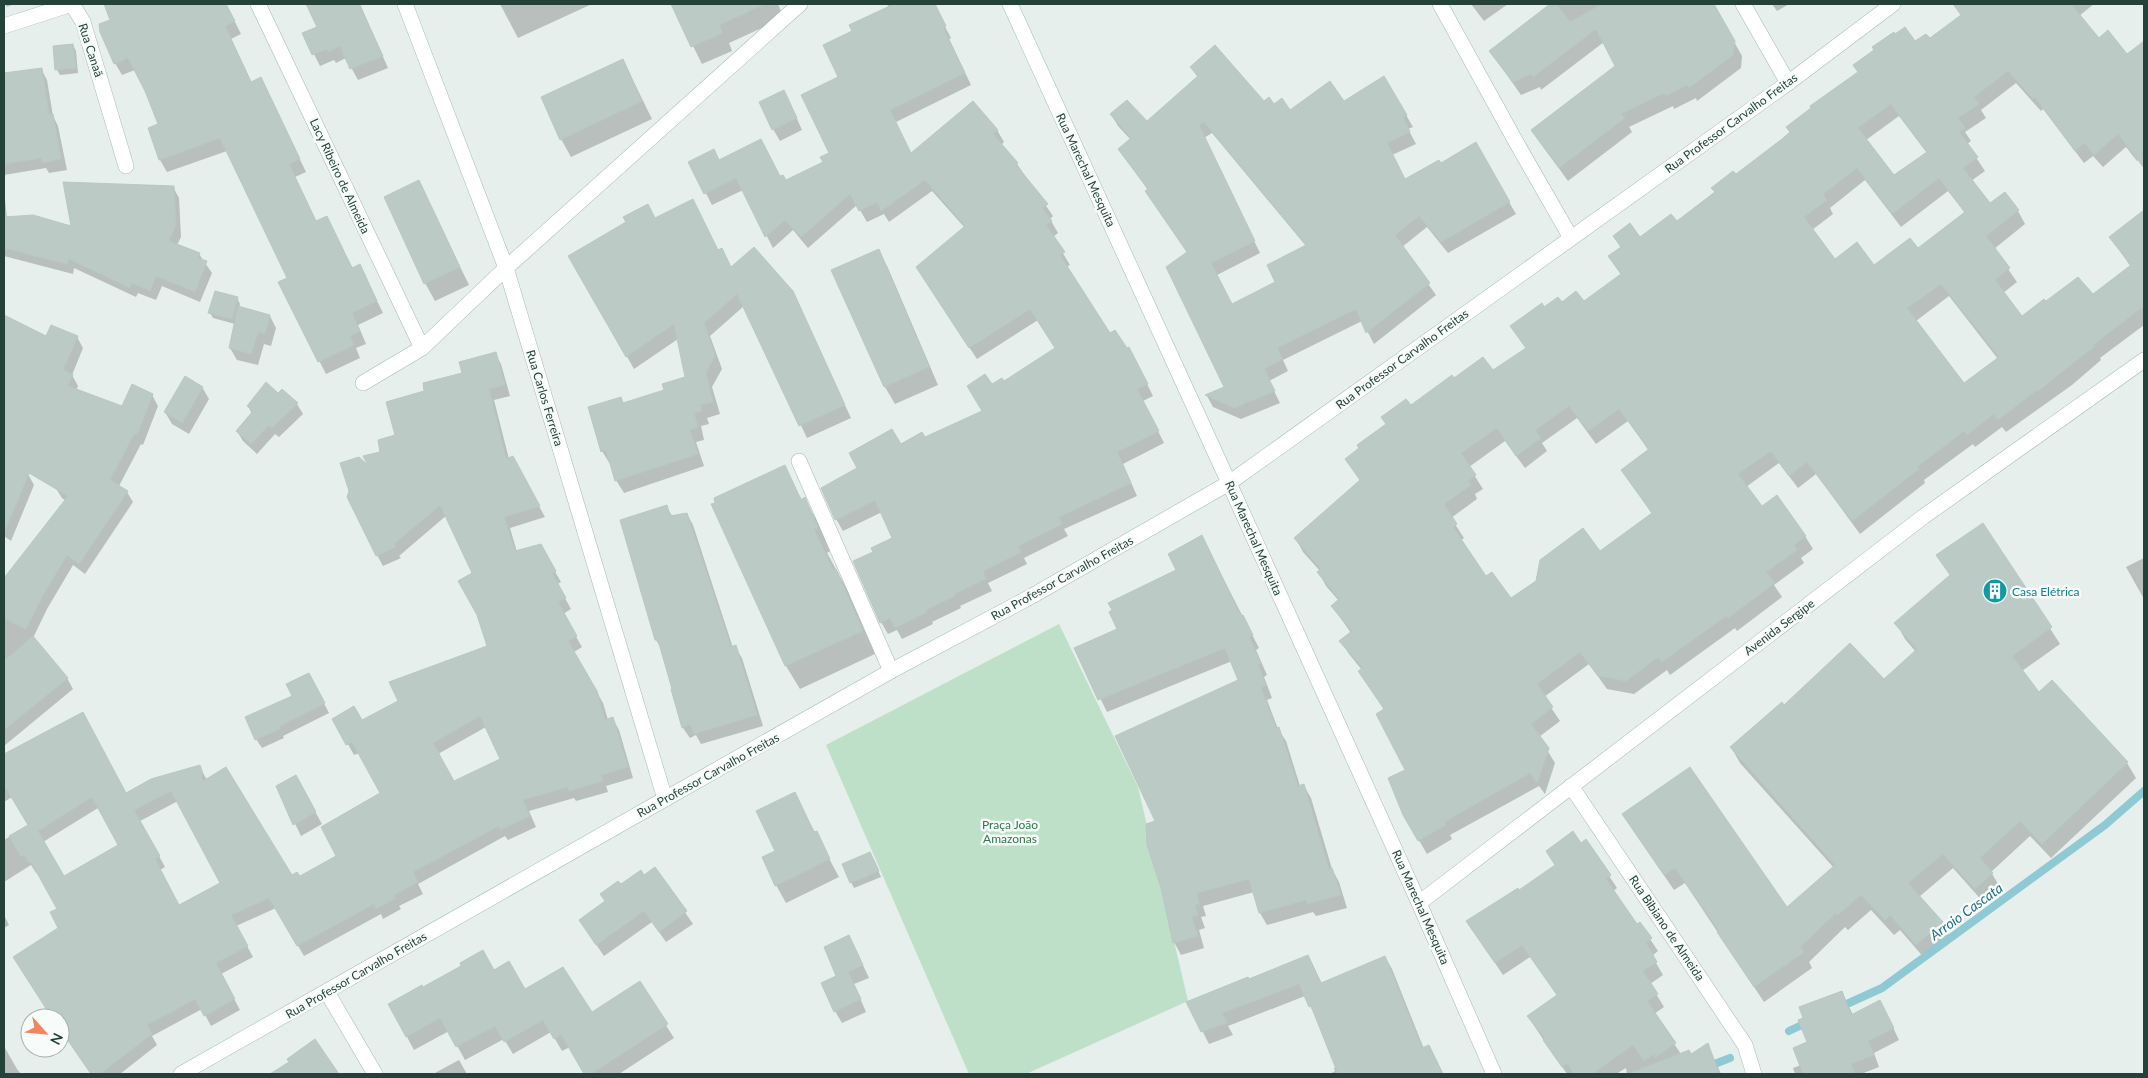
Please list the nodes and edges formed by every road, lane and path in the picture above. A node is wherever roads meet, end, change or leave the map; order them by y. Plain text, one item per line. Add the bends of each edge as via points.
1 (258, 4) edge
2 (404, 4) edge
3 (800, 4) edge
4 (1010, 4) edge
5 (1440, 4) edge
6 (1743, 4) edge
7 (1893, 4) edge
8 (4, 26) edge
9 (1788, 82) junction
10 (126, 166) dead end
11 (1571, 238) junction
12 (506, 268) junction
13 (422, 348) junction
14 (2144, 360) edge
15 (363, 383) dead end
16 (799, 461) dead end
17 (1229, 483) junction
18 (891, 671) junction
19 (1571, 786) junction
20 (665, 799) junction
21 (1419, 903) junction
22 (327, 992) junction
23 (181, 1074) edge
24 (374, 1074) edge
25 (1494, 1074) edge
26 (1754, 1074) edge

1 - 13 street, Lacy Ribeiro de Almeida
2 - 12 street, Rua Carlos Ferreira
3 - 12 street
4 - 17 street, Rua Marechal Mesquita
5 - 11 street
6 - 9 street
7 - 9 street, Rua Professor Carvalho Freitas
8 - 10 street, Rua Canaã via 72,4 83,22
9 - 11 street, Rua Professor Carvalho Freitas
11 - 17 street, Rua Professor Carvalho Freitas
12 - 13 street
12 - 20 street, Rua Carlos Ferreira
13 - 15 street
14 - 19 street, Avenida Sergipe via 1923,517
16 - 18 street
17 - 18 street, Rua Professor Carvalho Freitas via 1032,596
17 - 21 street, Rua Marechal Mesquita
18 - 20 street, Rua Professor Carvalho Freitas
19 - 21 street, Avenida Sergipe
19 - 26 street, Rua Bibiano de Almeida via 1745,1045
20 - 22 street, Rua Professor Carvalho Freitas
21 - 25 street, Rua Marechal Mesquita
22 - 23 street, Rua Professor Carvalho Freitas
22 - 24 street

